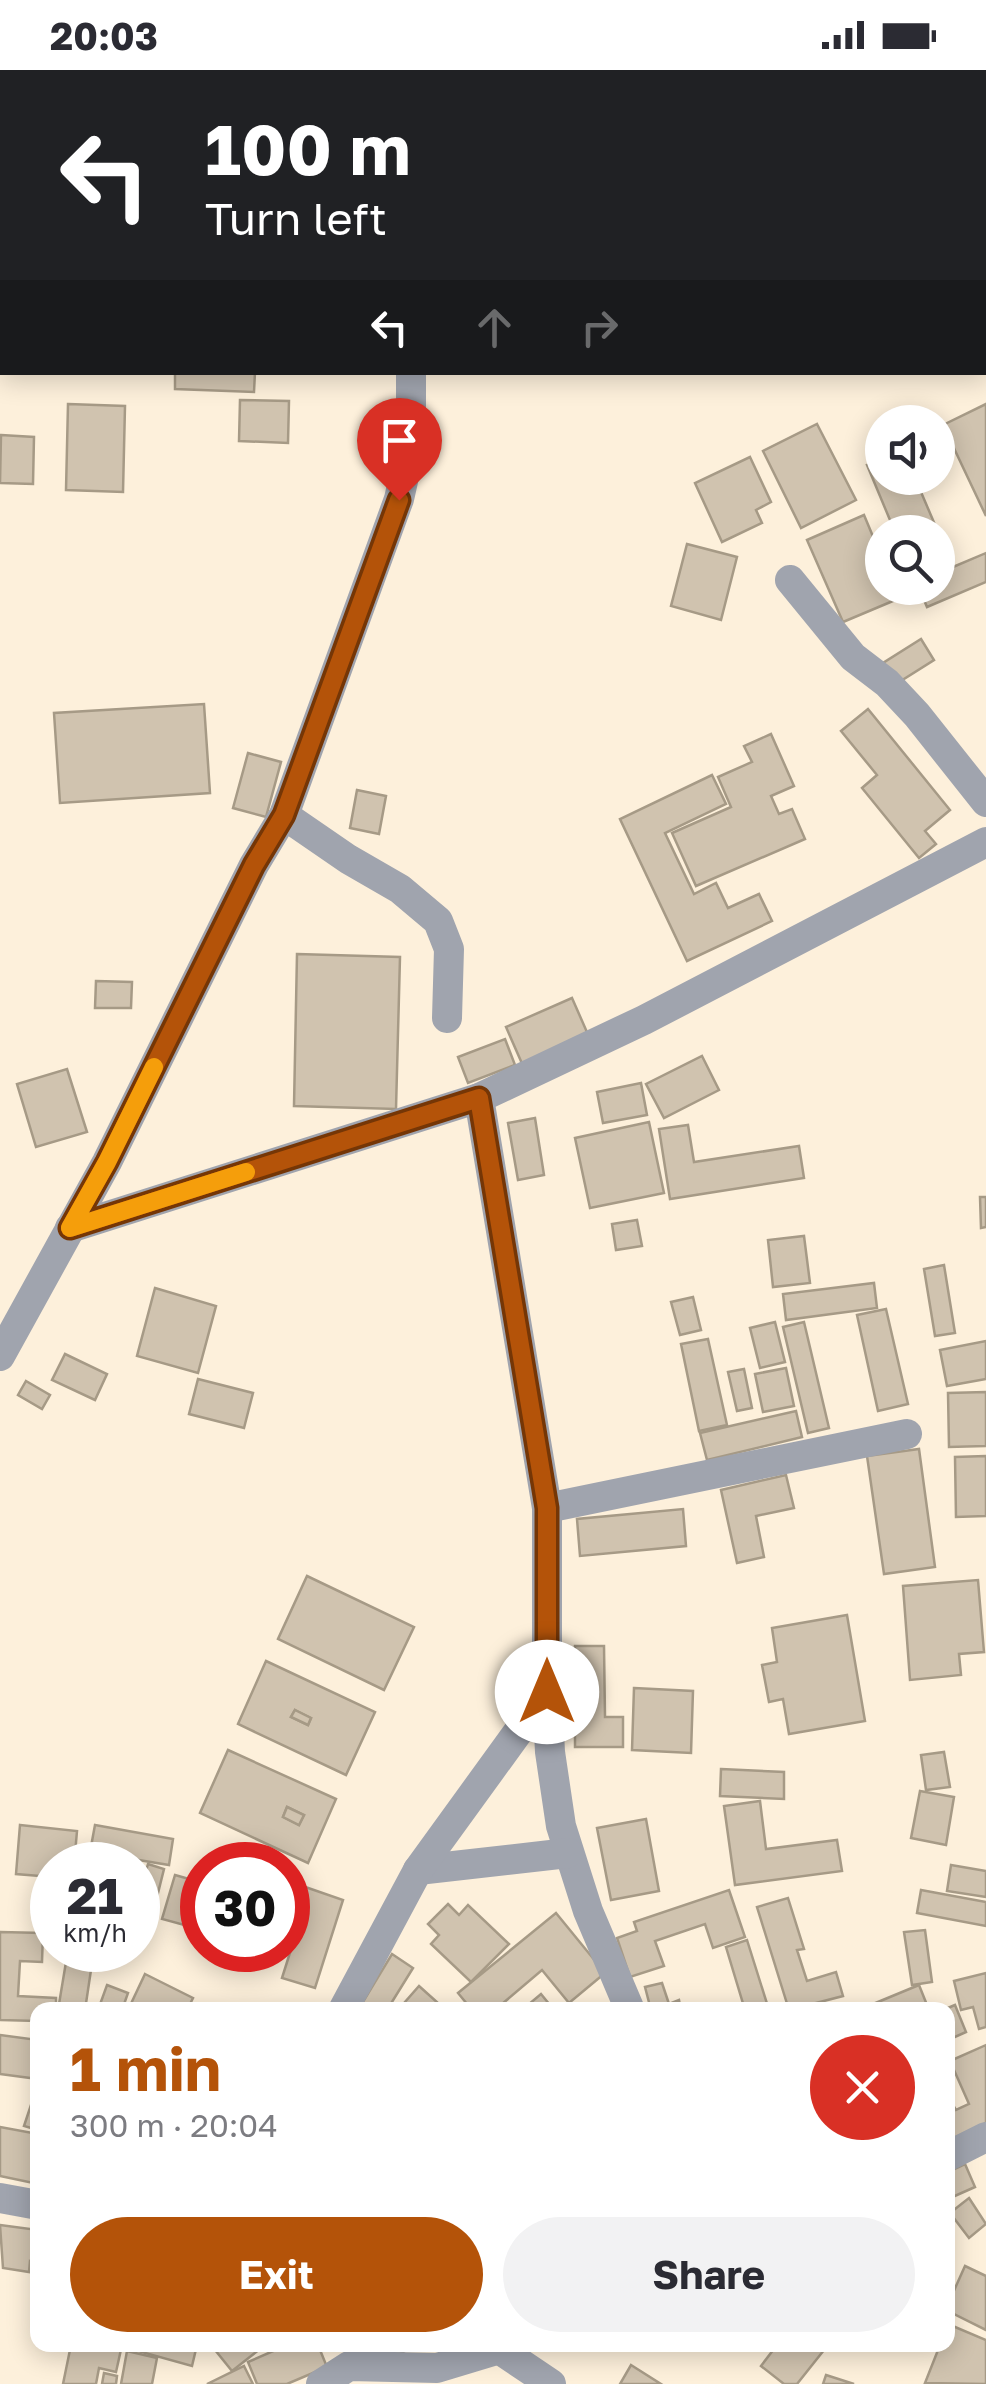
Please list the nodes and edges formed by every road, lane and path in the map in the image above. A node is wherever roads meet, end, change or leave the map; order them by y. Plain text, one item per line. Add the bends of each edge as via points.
1 (411, 375) edge
2 (790, 580) dead end
3 (986, 802) edge
4 (284, 815) junction
5 (986, 842) edge
6 (447, 1018) dead end
7 (479, 1098) junction
8 (70, 1228) junction
9 (0, 1356) edge
10 (907, 1434) dead end
11 (547, 1508) junction
12 (547, 1692) junction
13 (568, 1854) junction
14 (418, 1870) junction
15 (347, 2002) edge
16 (627, 2002) edge
17 (986, 2138) edge
18 (955, 2153) edge
19 (0, 2198) edge
20 (30, 2204) edge
21 (497, 2352) edge
22 (512, 2352) edge
23 (343, 2355) edge
24 (438, 2376) edge
25 (321, 2384) edge
26 (551, 2384) edge

1 - 4 street via 411,445 399,500
2 - 3 street via 853,657 917,715
4 - 6 street via 438,921 449,949
4 - 8 street
5 - 7 street
7 - 8 street
7 - 11 street
8 - 9 street
10 - 11 street
11 - 12 street
12 - 13 street
12 - 14 street
13 - 14 street
13 - 16 street
14 - 15 street
17 - 18 street
19 - 20 street
21 - 24 street
22 - 26 street
23 - 24 street
23 - 25 street

